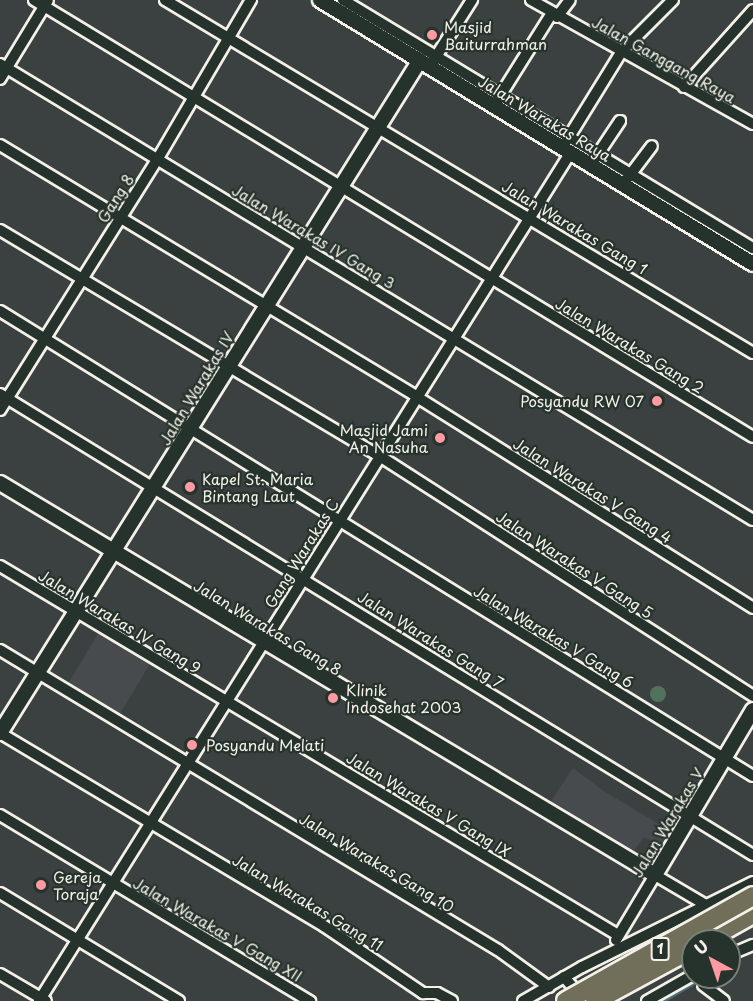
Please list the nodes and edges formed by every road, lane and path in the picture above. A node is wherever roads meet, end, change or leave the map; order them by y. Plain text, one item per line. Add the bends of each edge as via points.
1 (34, 0) edge
2 (165, 0) edge
3 (251, 0) edge
4 (320, 0) edge
5 (343, 0) edge
6 (472, 0) edge
7 (531, 0) edge
8 (570, 0) edge
9 (672, 0) edge
10 (46, 3) edge
11 (753, 9) edge
12 (554, 15) junction
13 (358, 16) junction
14 (227, 38) junction
15 (622, 51) junction
16 (430, 62) junction
17 (3, 67) edge
18 (0, 79) edge
19 (684, 87) junction
20 (193, 95) junction
21 (497, 101) junction
22 (620, 121) dead end
23 (753, 124) edge
24 (380, 129) junction
25 (568, 143) junction
26 (0, 145) edge
27 (652, 146) dead end
28 (595, 159) junction
29 (158, 160) junction
30 (627, 179) junction
31 (342, 188) junction
32 (120, 218) junction
33 (531, 218) junction
34 (0, 230) edge
35 (303, 248) junction
36 (753, 248) edge
37 (753, 264) edge
38 (492, 279) junction
39 (82, 280) junction
40 (266, 306) junction
41 (0, 311) edge
42 (455, 337) junction
43 (46, 339) junction
44 (753, 353) edge
45 (229, 366) junction
46 (4, 396) edge
47 (417, 398) junction
48 (0, 410) edge
49 (193, 426) junction
50 (753, 437) edge
51 (380, 456) junction
52 (0, 483) edge
53 (155, 489) junction
54 (753, 520) edge
55 (339, 521) junction
56 (114, 553) junction
57 (0, 566) edge
58 (305, 577) junction
59 (753, 608) edge
60 (75, 613) junction
61 (261, 643) junction
62 (0, 650) edge
63 (36, 675) junction
64 (753, 696) edge
65 (225, 702) junction
66 (753, 710) edge
67 (0, 733) edge
68 (723, 758) junction
69 (188, 766) junction
70 (753, 776) edge
71 (0, 815) edge
72 (689, 815) junction
73 (148, 824) junction
74 (753, 855) edge
75 (655, 875) junction
76 (753, 882) edge
77 (110, 884) junction
78 (0, 893) edge
79 (753, 896) edge
80 (700, 902) junction
81 (753, 914) edge
82 (726, 929) edge
83 (78, 939) junction
84 (616, 942) junction
85 (681, 955) edge
86 (582, 967) junction
87 (0, 974) edge
88 (564, 977) junction
89 (542, 980) junction
90 (681, 982) edge
91 (708, 989) edge
92 (42, 1000) edge
93 (179, 1001) edge
94 (310, 1001) edge
95 (452, 1001) edge
96 (523, 1001) edge
97 (566, 1001) edge
98 (585, 1001) edge
99 (596, 1001) edge
100 (647, 1001) edge
101 (724, 1001) edge

1 - 10 street
2 - 14 street, Jalan Warakas Gang 1
3 - 14 street, Gang 8
4 - 13 street, Jalan Warakas Raya
5 - 13 street
6 - 16 street
7 - 12 street, Jalan Ganggang Raya
8 - 12 street
9 - 15 street, Gang Warakas C
10 - 17 street
10 - 20 street
11 - 19 street
12 - 15 street, Jalan Ganggang Raya
12 - 21 street
13 - 16 street, Jalan Warakas Raya
14 - 20 street, Gang 8
14 - 24 street, Jalan Warakas Gang 1
15 - 19 street, Jalan Ganggang Raya
15 - 25 street, Gang Warakas C
16 - 21 street, Jalan Warakas Raya
16 - 24 street, Jalan Warakas IV
17 - 18 street
17 - 29 street, Jalan Warakas IV Gang 3
19 - 23 street, Jalan Ganggang Raya
20 - 29 street, Gang 8
20 - 31 street
21 - 25 street, Jalan Warakas Raya
22 - 28 street
24 - 31 street, Jalan Warakas IV
24 - 33 street, Jalan Warakas Gang 1
25 - 28 street, Jalan Warakas Raya
25 - 33 street, Gang Warakas C
26 - 32 street, Jalan Warakas V Gang 4
27 - 30 street
28 - 30 street, Jalan Warakas Raya
29 - 32 street, Gang 8
29 - 35 street, Jalan Warakas IV Gang 3
30 - 36 street
30 - 37 street, Jalan Warakas Raya
31 - 35 street, Jalan Warakas IV
31 - 38 street, Jalan Warakas Gang 2
32 - 39 street, Gang 8
32 - 40 street, Jalan Warakas V Gang 4
33 - 38 street, Gang Warakas C
33 - 44 street, Jalan Warakas Gang 1
34 - 39 street, Jalan Warakas V Gang 5
35 - 40 street, Jalan Warakas IV
35 - 42 street, Jalan Warakas IV Gang 3
38 - 42 street, Gang Warakas C
38 - 50 street, Jalan Warakas Gang 2
39 - 43 street, Gang 8
39 - 45 street, Jalan Warakas V Gang 5
40 - 45 street, Jalan Warakas IV
40 - 47 street, Jalan Warakas V Gang 4
41 - 43 street, Jalan Warakas V Gang 6
42 - 47 street, Gang Warakas C
42 - 54 street, Jalan Warakas IV Gang 3
43 - 46 street, Gang 8
43 - 49 street, Jalan Warakas V Gang 6
45 - 49 street, Jalan Warakas IV
45 - 51 street, Jalan Warakas V Gang 5
46 - 48 street, Gang 8
46 - 53 street, Jalan Warakas Gang 7
47 - 51 street, Gang Warakas C
47 - 59 street, Jalan Warakas V Gang 4
49 - 53 street, Jalan Warakas IV
49 - 55 street, Jalan Warakas V Gang 6
51 - 55 street, Gang Warakas C
51 - 64 street, Jalan Warakas V Gang 5
52 - 56 street, Jalan Warakas Gang 8
53 - 56 street, Jalan Warakas IV
53 - 58 street, Jalan Warakas Gang 7
55 - 58 street, Gang Warakas C
55 - 68 street, Jalan Warakas V Gang 6
56 - 60 street, Jalan Warakas IV
56 - 61 street, Jalan Warakas Gang 8
57 - 60 street, Jalan Warakas IV Gang 9
58 - 61 street, Gang Warakas C
58 - 72 street, Jalan Warakas Gang 7
60 - 63 street, Jalan Warakas IV
60 - 65 street, Jalan Warakas IV Gang 9
61 - 65 street, Gang Warakas C
61 - 75 street, Jalan Warakas Gang 8
62 - 63 street, Jalan Warakas Gang 10
63 - 67 street, Jalan Warakas IV
63 - 69 street, Jalan Warakas Gang 10
65 - 69 street, Gang Warakas C
65 - 84 street, Jalan Warakas V Gang IX
66 - 68 street, Jalan Warakas V
67 - 73 street, Jalan Warakas Gang 11
68 - 70 street, Jalan Warakas V Gang 6
68 - 72 street, Jalan Warakas V
69 - 73 street, Gang Warakas C
69 - 89 street, Jalan Warakas Gang 10
71 - 77 street, Jalan Warakas V Gang XII
72 - 74 street, Jalan Warakas Gang 7
72 - 75 street, Jalan Warakas V
73 - 77 street, Gang Warakas C
73 - 95 street, Jalan Warakas Gang 11 via 324,926 423,993 437,993
75 - 80 street, Jalan Warakas Gang 8
75 - 84 street, Jalan Warakas V
76 - 80 street
77 - 83 street, Gang Warakas C
77 - 94 street, Jalan Warakas V Gang XII
78 - 83 street
79 - 97 highway, 1, bridge
80 - 84 street
81 - 82 highway
83 - 92 street, Gang Warakas C
83 - 93 street
84 - 86 street
85 - 99 highway, 1, bridge
86 - 88 street
86 - 99 street
87 - 92 street
88 - 89 street
88 - 98 street
89 - 96 street
90 - 100 street
91 - 101 street

